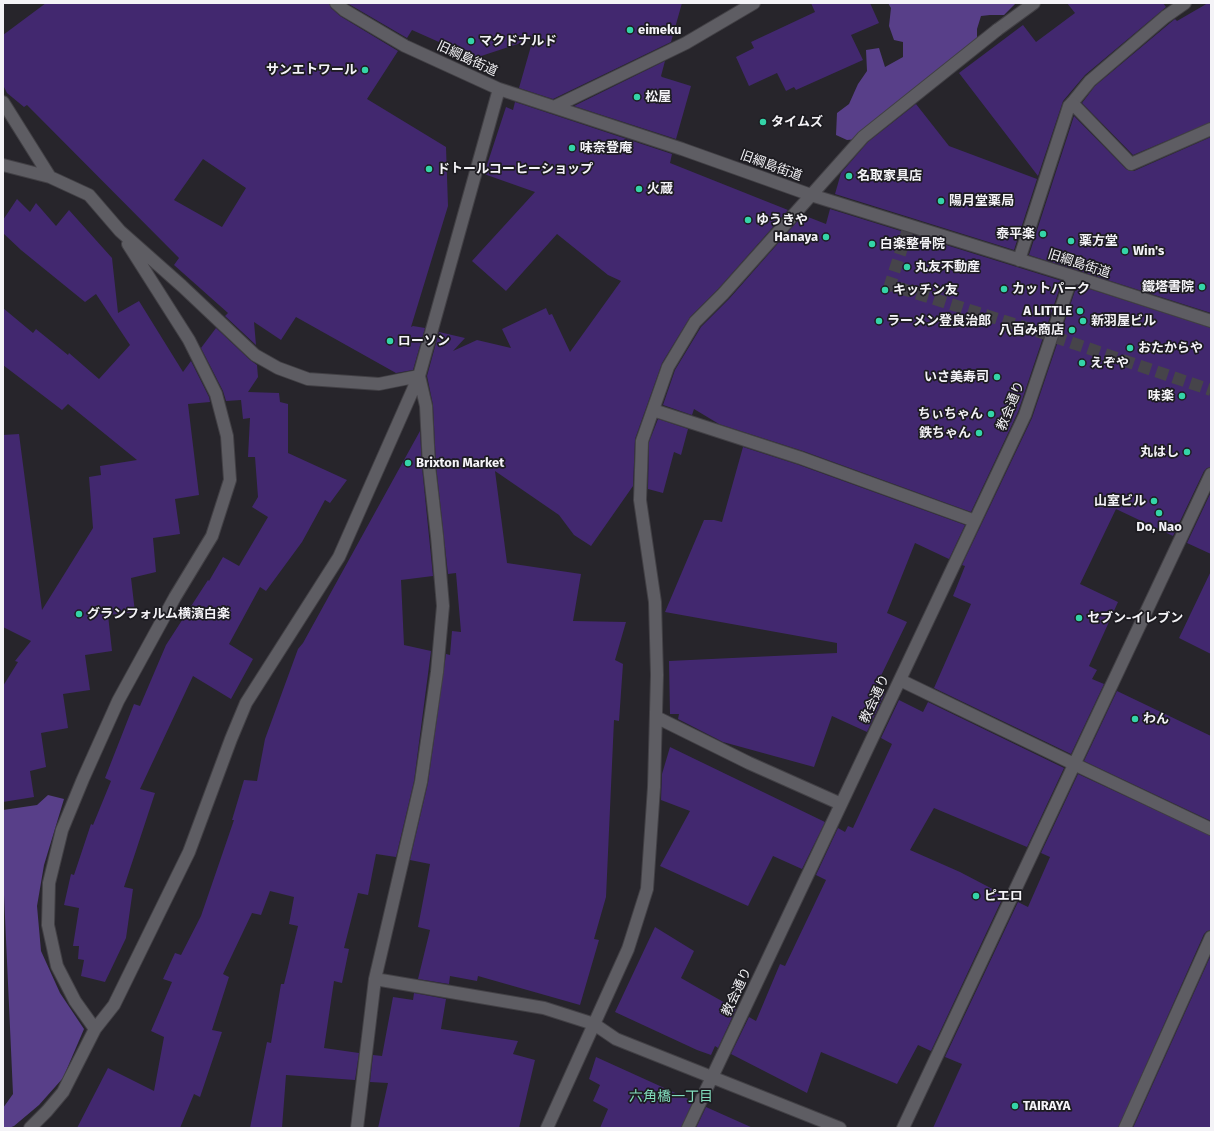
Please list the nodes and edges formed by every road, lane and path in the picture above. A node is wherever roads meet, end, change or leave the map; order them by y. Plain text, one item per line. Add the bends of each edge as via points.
1 (336, 3) edge
2 (754, 3) edge
3 (1034, 3) edge
4 (1185, 3) edge
5 (499, 89) junction
6 (3, 102) edge
7 (1072, 103) junction
8 (556, 106) junction
9 (1211, 129) edge
10 (3, 165) edge
11 (50, 177) junction
12 (811, 195) junction
13 (120, 231) junction
14 (1019, 260) junction
15 (1072, 276) junction
16 (1211, 321) edge
17 (419, 376) junction
18 (653, 410) junction
19 (1211, 474) edge
20 (974, 521) junction
21 (900, 680) junction
22 (656, 717) junction
23 (1074, 764) junction
24 (841, 804) junction
25 (1211, 828) edge
26 (1211, 937) edge
27 (375, 979) junction
28 (594, 1024) junction
29 (95, 1028) junction
30 (712, 1077) junction
31 (30, 1128) edge
32 (357, 1128) edge
33 (546, 1128) edge
34 (688, 1128) edge
35 (840, 1128) edge
36 (903, 1128) edge
37 (1125, 1128) edge

1 - 5 street, 旧綱島街道 via 405,46
2 - 8 street via 686,44
3 - 12 street via 863,137
4 - 7 street via 1165,16 1090,81
5 - 8 street, 旧綱島街道
5 - 17 street
6 - 11 street
7 - 9 street via 1131,164
7 - 14 street
8 - 12 street, 旧綱島街道
10 - 11 street
11 - 13 street via 89,196
12 - 14 street, 旧綱島街道
12 - 18 street via 695,322 668,367
13 - 17 street via 255,355 278,368 308,379 343,382 379,384
13 - 29 street via 189,340 216,394 227,436 230,480 212,536 118,701 62,830 49,883 48,925 57,966 75,1001
14 - 15 street, 旧綱島街道
15 - 16 street, 旧綱島街道
15 - 20 street, 教会通り via 1025,415
17 - 27 street via 426,406 429,466 443,606 437,672 421,782
17 - 29 street via 339,557 246,702 189,852 114,1005
18 - 20 street via 801,458
18 - 22 street via 642,441 640,500 655,602
19 - 23 street
20 - 21 street, 教会通り
21 - 23 street
21 - 24 street, 教会通り
22 - 24 street via 749,763
22 - 28 street via 647,889 628,949
23 - 25 street
23 - 36 street
24 - 30 street, 教会通り
26 - 37 street
27 - 28 street via 544,1008
27 - 32 street
28 - 30 street via 616,1039
28 - 33 street
29 - 31 street via 63,1092
30 - 34 street, 教会通り
30 - 35 street

